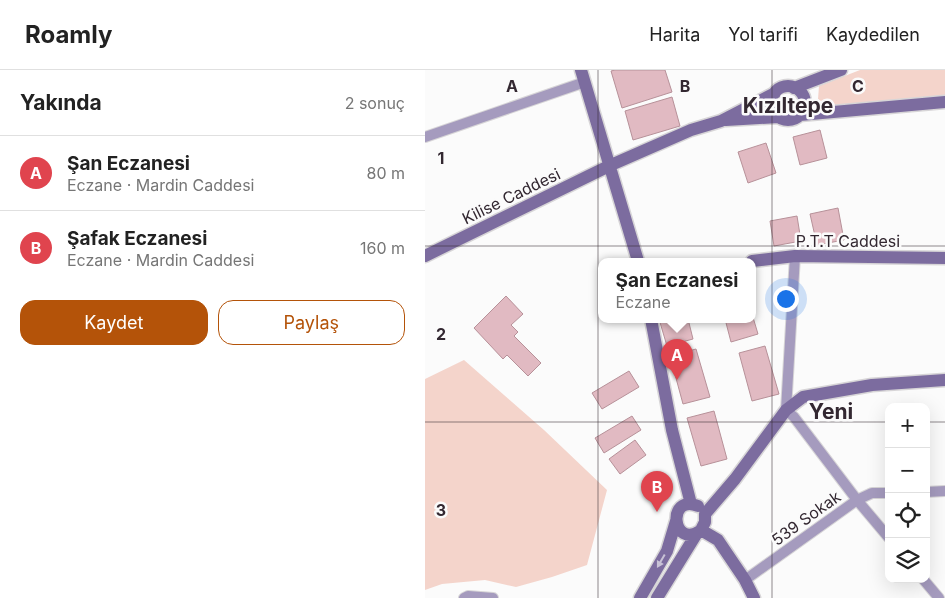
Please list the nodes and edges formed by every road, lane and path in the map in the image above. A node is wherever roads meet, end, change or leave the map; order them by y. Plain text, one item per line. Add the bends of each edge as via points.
1 (841, 70) edge
2 (584, 74) edge
3 (794, 88) junction
4 (775, 93) junction
5 (945, 102) edge
6 (800, 115) junction
7 (779, 117) junction
8 (721, 121) junction
9 (425, 137) edge
10 (611, 165) junction
11 (425, 256) edge
12 (795, 256) junction
13 (637, 258) edge
14 (945, 258) edge
15 (756, 261) edge
16 (652, 323) edge
17 (945, 380) edge
18 (786, 410) junction
19 (945, 491) edge
20 (930, 492) edge
21 (885, 493) edge
22 (857, 500) junction
23 (691, 504) junction
24 (705, 514) junction
25 (676, 521) junction
26 (699, 531) junction
27 (885, 533) edge
28 (745, 580) junction
29 (926, 583) edge
30 (464, 598) edge
31 (493, 598) edge
32 (640, 598) edge
33 (657, 598) edge
34 (754, 598) edge
35 (939, 598) edge

1 - 3 street
2 - 9 street
2 - 10 street
3 - 4 street via 783,87
3 - 6 street via 803,95 805,105
4 - 7 street via 772,109
4 - 8 street
5 - 6 street
6 - 7 street via 790,120
7 - 8 street
8 - 10 street, Kilise Caddesi via 691,130
10 - 11 street, Kilise Caddesi
10 - 13 street
12 - 14 street, P.T.T Caddesi
12 - 15 street, P.T.T Caddesi
12 - 18 street
16 - 23 street via 672,430
17 - 18 street via 872,385 803,397
18 - 22 street
18 - 24 street
19 - 20 street
21 - 22 street, 539 Sokak via 872,493
22 - 27 street
22 - 28 street, 539 Sokak
23 - 24 street
23 - 25 street via 681,508
24 - 26 street via 705,522
25 - 26 street via 687,534
25 -> 32 street via 667,551
26 - 28 street via 718,540
26 - 33 street
28 - 34 street
29 - 35 street
30 - 31 street

